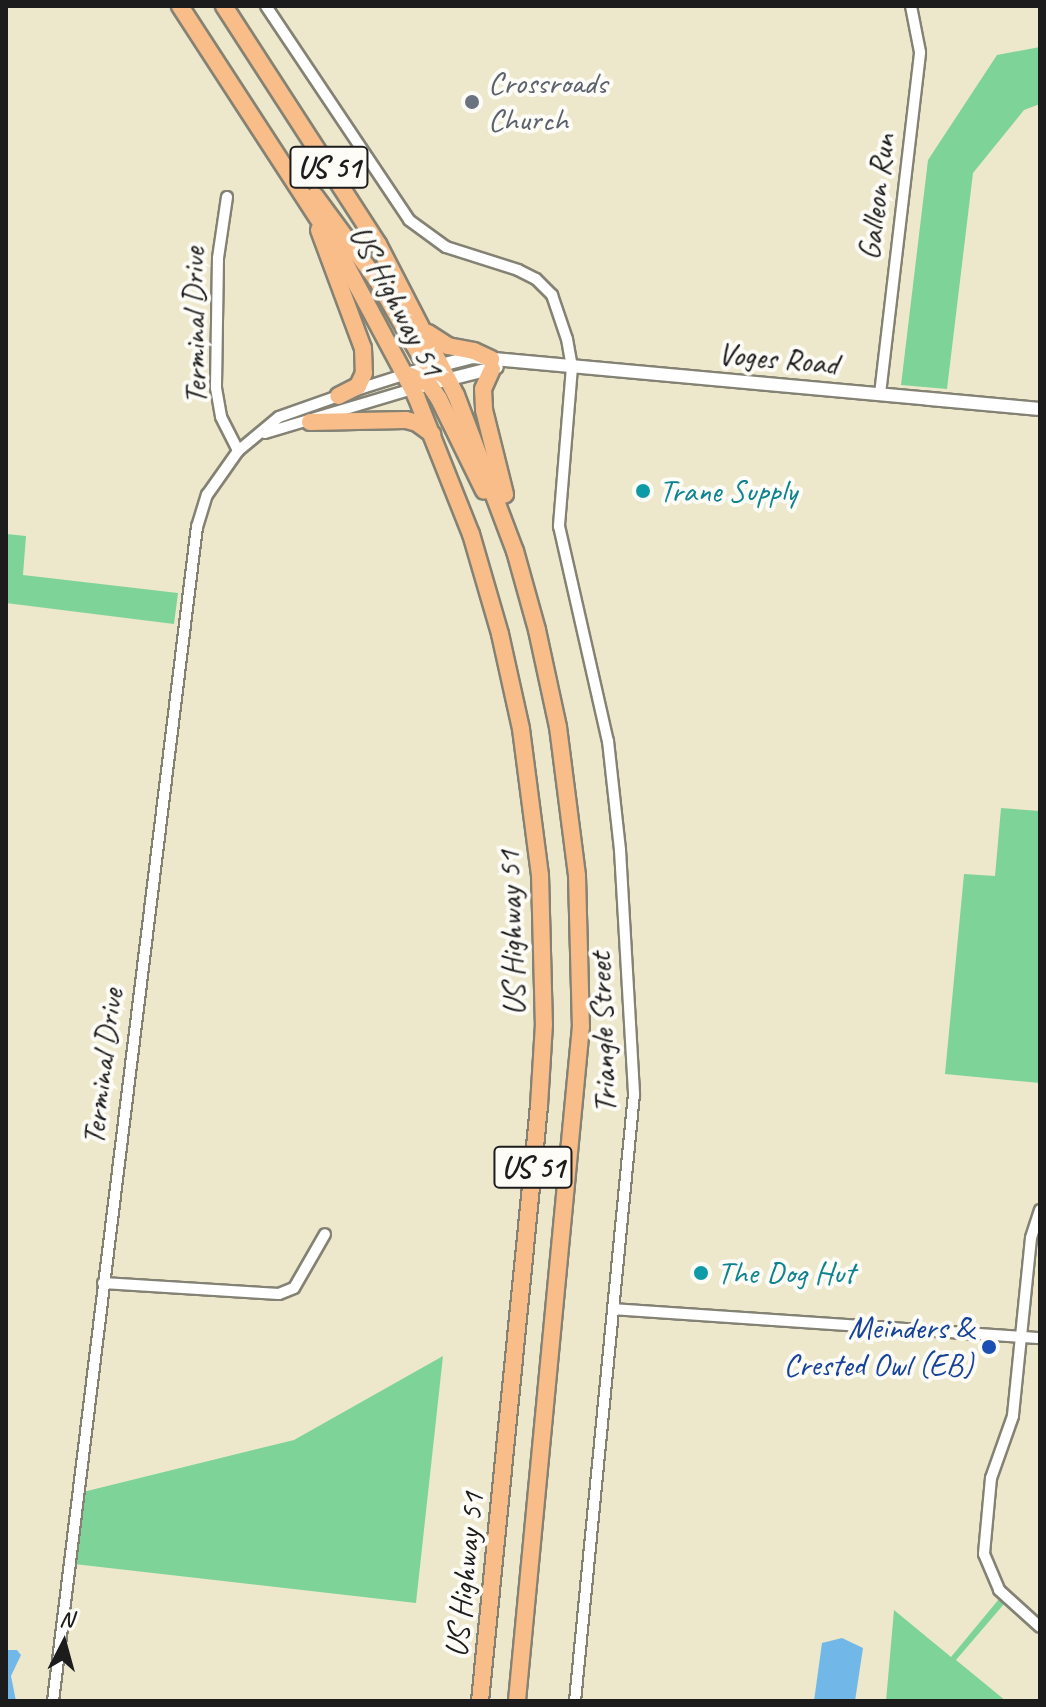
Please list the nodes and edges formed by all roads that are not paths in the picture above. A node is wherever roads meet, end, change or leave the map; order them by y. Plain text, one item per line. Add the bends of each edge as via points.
1 (180, 6) edge
2 (224, 6) edge
3 (266, 6) edge
4 (911, 6) edge
5 (300, 189) junction
6 (227, 197) dead end
7 (311, 206) junction
8 (426, 332) junction
9 (492, 364) junction
10 (572, 367) junction
11 (440, 369) junction
12 (416, 382) junction
13 (880, 394) junction
14 (338, 396) junction
15 (1040, 409) edge
16 (310, 422) junction
17 (263, 433) junction
18 (433, 435) junction
19 (238, 451) junction
20 (509, 534) junction
21 (515, 551) junction
22 (1040, 1210) edge
23 (325, 1234) dead end
24 (103, 1283) junction
25 (613, 1309) junction
26 (1022, 1336) junction
27 (1040, 1338) edge
28 (1040, 1627) edge
29 (53, 1701) edge
30 (480, 1701) edge
31 (517, 1701) edge
32 (575, 1701) edge

1 - 5 main road, US 51
2 - 8 main road, US 51 via 351,200
3 - 10 street, Triangle Street via 409,220 446,247 518,270 544,285 562,316
4 - 13 street, Galleon Run via 920,52
5 - 7 main road, US 51
5 - 11 main road via 317,197
6 - 19 street, Terminal Drive via 219,231 216,388 221,417
7 - 12 main road, US Highway 51 / US 51
7 - 14 main road via 363,348 364,373 358,386
8 - 9 main road
8 - 11 main road, US 51
9 - 10 street, Voges Road
9 - 11 street, Voges Road
9 - 21 main road via 483,389 484,410
10 - 13 street, Voges Road
10 - 25 street, Triangle Street via 559,526 608,741 633,1037 632,1136
11 - 12 street, Voges Road
11 - 12 street, Voges Road
11 - 20 main road, US Highway 51 / US 51
12 - 14 street, Terminal Drive
12 - 16 street, Terminal Drive
12 - 18 main road, US Highway 51 / US 51
12 - 20 main road via 458,434 491,509
13 - 15 street, Voges Road
14 - 17 street, Terminal Drive via 279,417
16 - 17 street, Terminal Drive
16 - 18 main road via 406,420
17 - 19 street, Terminal Drive
18 - 30 main road, US Highway 51 / US 51 via 471,534 511,677 529,779 543,924 540,1095
19 - 24 street, Terminal Drive via 207,495 193,545
20 - 21 main road, US Highway 51 / US 51
21 - 31 main road, US Highway 51 / US 51 via 549,678 564,764 577,876 581,976 578,1076
22 - 26 street via 1031,1238
23 - 24 street via 294,1288 279,1294
24 - 29 street, Terminal Drive
25 - 26 street
25 - 32 street, Triangle Street
26 - 27 street
26 - 28 street via 1013,1416 991,1478 984,1554 999,1590

